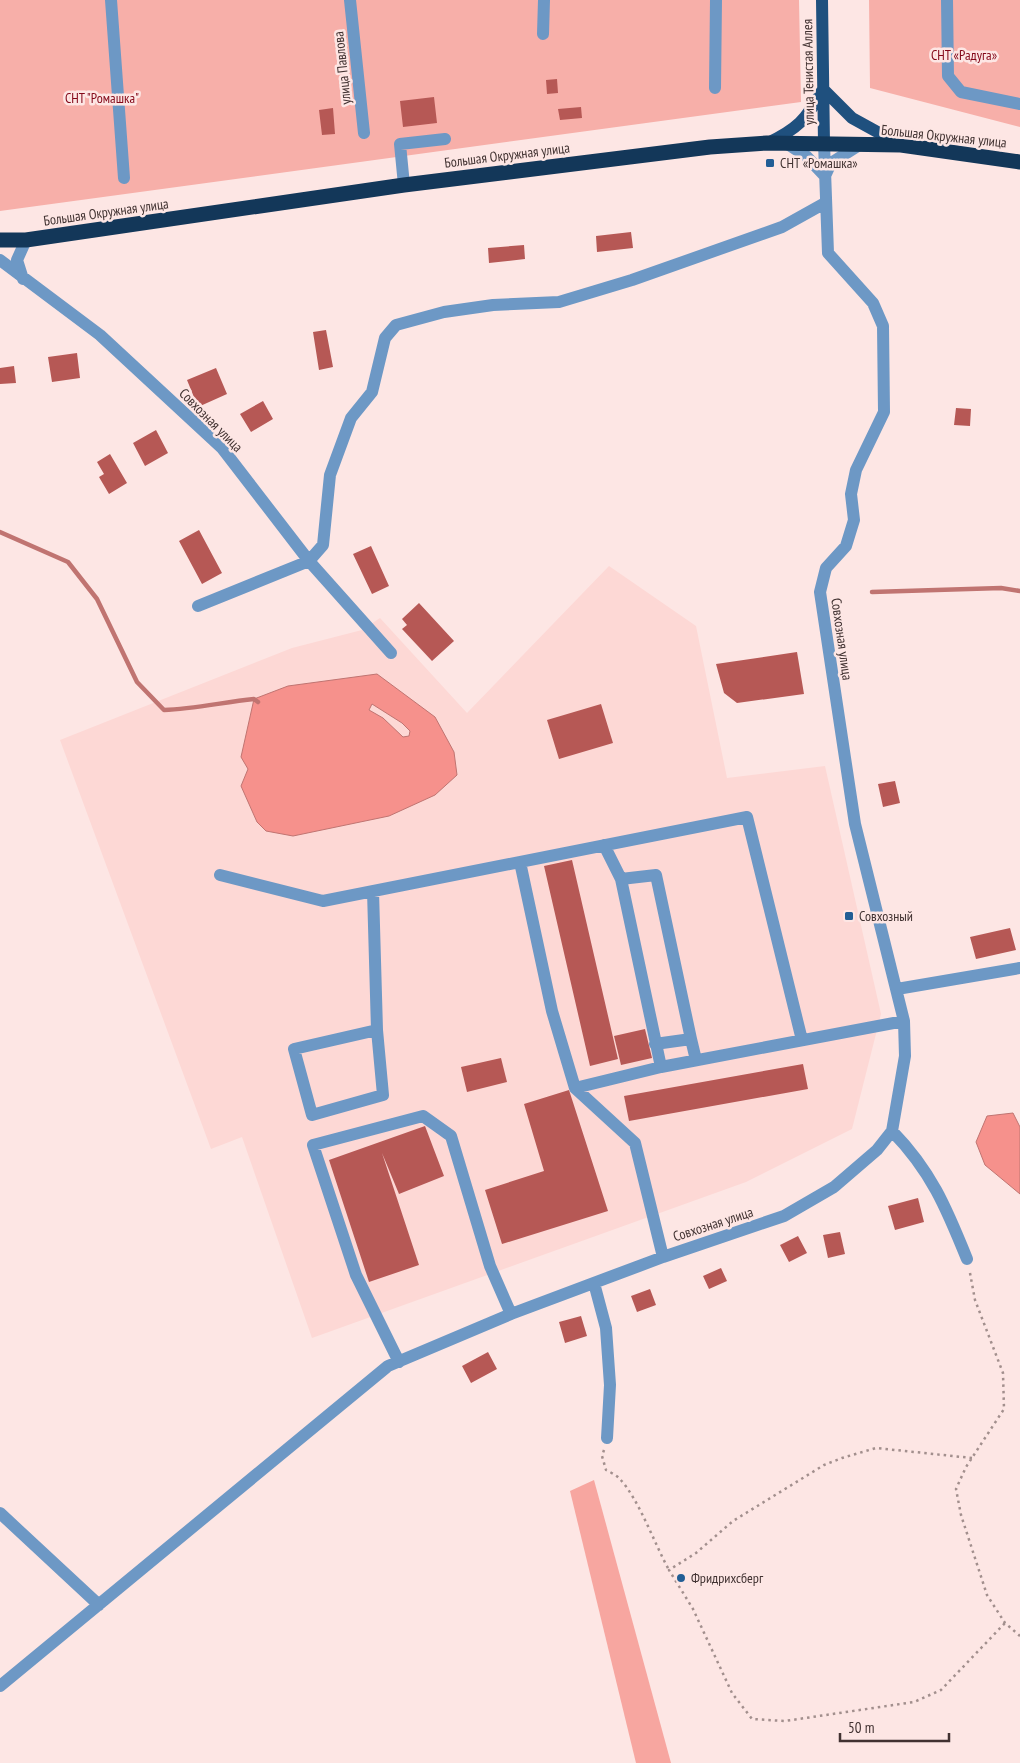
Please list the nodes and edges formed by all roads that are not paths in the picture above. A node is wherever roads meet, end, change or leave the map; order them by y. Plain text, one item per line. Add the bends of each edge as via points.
1 (111, 0) edge
2 (350, 0) edge
3 (544, 0) edge
4 (716, 0) edge
5 (822, 0) edge
6 (947, 0) edge
7 (543, 34) dead end
8 (715, 88) dead end
9 (823, 89) junction
10 (1020, 104) edge
11 (364, 133) dead end
12 (445, 139) dead end
13 (767, 143) junction
14 (786, 143) junction
15 (824, 143) junction
16 (861, 144) junction
17 (901, 145) junction
18 (1020, 162) edge
19 (825, 176) junction
20 (124, 178) dead end
21 (404, 185) junction
22 (825, 203) junction
23 (0, 240) edge
24 (26, 240) junction
25 (0, 260) edge
26 (22, 279) junction
27 (309, 560) junction
28 (198, 606) dead end
29 (391, 653) dead end
30 (604, 845) junction
31 (520, 862) junction
32 (220, 875) dead end
33 (621, 879) junction
34 (373, 891) junction
35 (1020, 968) edge
36 (897, 989) junction
37 (904, 1021) junction
38 (377, 1030) junction
39 (691, 1039) junction
40 (802, 1040) junction
41 (655, 1044) junction
42 (696, 1060) junction
43 (661, 1067) junction
44 (575, 1088) junction
45 (892, 1131) junction
46 (663, 1257) junction
47 (967, 1259) road end
48 (594, 1283) junction
49 (511, 1314) junction
50 (393, 1364) junction
51 (607, 1438) road end
52 (0, 1513) edge
53 (98, 1605) junction
54 (0, 1686) edge

1 - 20 street
2 - 11 street, улица Павлова
3 - 7 street
4 - 8 street
5 - 9 main road, улица Тенистая Аллея
6 - 10 street via 948,76 961,92
9 - 13 main road via 803,122
9 - 15 main road, улица Тенистая Аллея
9 - 17 main road via 852,118
12 - 21 street via 400,144
13 - 14 highway, Большая Окружная улица
13 - 21 highway, Большая Окружная улица via 710,147
14 - 15 highway, Большая Окружная улица
14 - 19 street via 806,156
15 - 16 highway, Большая Окружная улица
15 - 19 street, Совхозная улица
16 - 17 highway, Большая Окружная улица
16 - 19 street via 831,163
17 - 18 highway, Большая Окружная улица
19 - 22 street, Совхозная улица
21 - 24 highway, Большая Окружная улица
22 - 27 street via 782,227 559,302 494,305 444,312 396,325 385,338 372,392 351,418 330,475 323,545
22 - 36 street, Совхозная улица via 828,253 873,303 883,326 884,412 856,470 851,494 854,520 846,546 826,568 820,592 855,824
23 - 24 highway, Большая Окружная улица
24 - 26 street via 17,260
25 - 26 street, Совхозная улица
26 - 27 street, Совхозная улица via 100,334 222,448
27 - 28 street
27 - 29 street, Совхозная улица
30 - 31 street
30 - 33 street
30 - 40 street via 747,817
31 - 34 street
31 - 44 street via 552,1011
32 - 34 street via 323,901
33 - 39 street via 656,875
33 - 41 street
34 - 38 street
35 - 36 street
36 - 37 street, Совхозная улица
37 - 40 street
37 - 45 street, Совхозная улица via 906,1056
38 - 38 street via 294,1049 312,1115 383,1095
39 - 41 street
39 - 42 street
40 - 42 street
41 - 43 street
42 - 43 street
43 - 44 street
44 - 46 street via 635,1143
45 - 46 street, Совхозная улица via 877,1150 834,1187 784,1216
45 - 47 street via 914,1154 944,1203
46 - 48 street, Совхозная улица
48 - 49 street, Совхозная улица
48 - 51 street via 606,1328 610,1385
49 - 50 street, Совхозная улица
49 - 50 street via 490,1266 451,1136 423,1116 313,1146 356,1275
50 - 53 street, Совхозная улица
52 - 53 street
53 - 54 street, Совхозная улица

